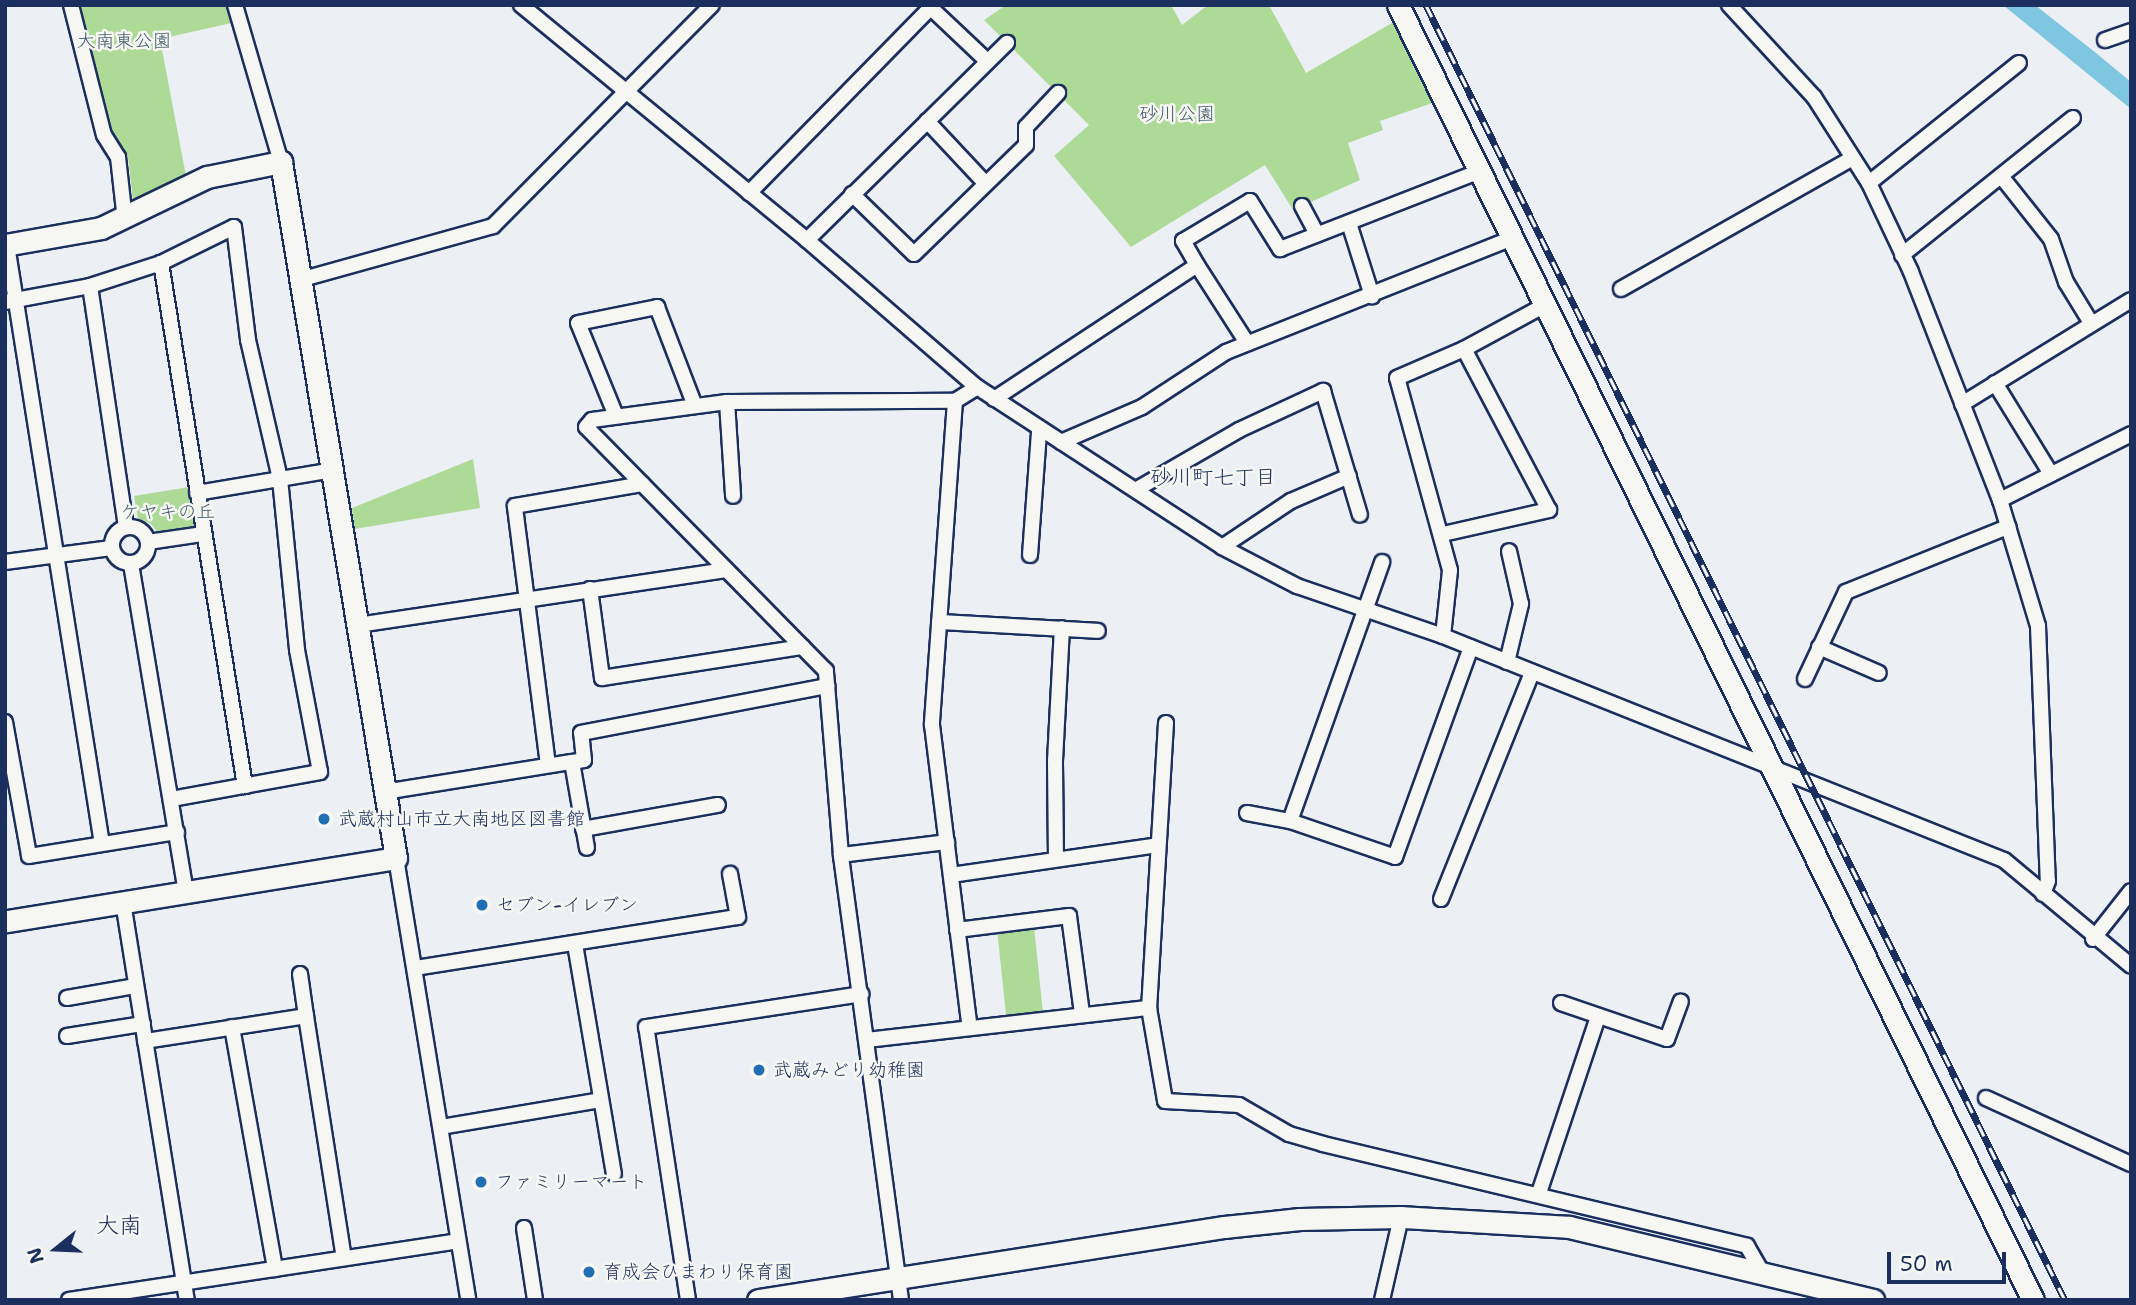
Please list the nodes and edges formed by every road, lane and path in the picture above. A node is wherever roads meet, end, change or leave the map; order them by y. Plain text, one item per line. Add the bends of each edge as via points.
1 (71, 5) edge
2 (235, 5) edge
3 (521, 5) edge
4 (712, 5) edge
5 (1398, 5) edge
6 (1729, 5) edge
7 (932, 6) edge
8 (2131, 31) edge
9 (2105, 40) dead end
10 (1007, 43) dead end
11 (987, 61) junction
12 (2018, 63) dead end
13 (1058, 93) dead end
14 (628, 94) junction
15 (2073, 118) dead end
16 (927, 121) junction
17 (1852, 159) junction
18 (281, 162) junction
19 (1480, 172) junction
20 (2001, 176) junction
21 (1868, 183) junction
22 (986, 184) junction
23 (749, 193) junction
24 (852, 194) junction
25 (1302, 206) dead end
26 (125, 220) junction
27 (1349, 223) junction
28 (1317, 234) junction
29 (1513, 239) junction
30 (807, 240) junction
31 (6, 245) edge
32 (1902, 255) junction
33 (161, 263) junction
34 (1197, 265) junction
35 (303, 279) junction
36 (90, 286) junction
37 (1621, 289) dead end
38 (1372, 296) junction
39 (2131, 300) edge
40 (11, 301) edge
41 (1545, 305) junction
42 (2091, 323) junction
43 (1247, 343) junction
44 (1464, 349) junction
45 (1995, 383) junction
46 (977, 387) junction
47 (994, 399) junction
48 (955, 401) junction
49 (727, 402) junction
50 (1962, 404) junction
51 (695, 406) junction
52 (617, 416) junction
53 (1039, 431) junction
54 (2131, 434) edge
55 (1061, 442) junction
56 (333, 470) junction
57 (2051, 474) junction
58 (1349, 476) junction
59 (280, 479) junction
60 (642, 484) junction
61 (1137, 488) junction
62 (197, 493) junction
63 (733, 496) dead end
64 (2000, 500) junction
65 (1360, 515) dead end
66 (126, 527) junction
67 (2008, 527) junction
68 (203, 534) junction
69 (1443, 534) junction
70 (148, 542) junction
71 (1222, 547) junction
72 (111, 548) junction
73 (1509, 551) dead end
74 (55, 555) junction
75 (1030, 555) dead end
76 (5, 562) edge
77 (1382, 562) dead end
78 (131, 564) junction
79 (724, 570) junction
80 (590, 589) junction
81 (528, 600) junction
82 (1365, 608) junction
83 (939, 622) junction
84 (358, 625) junction
85 (1062, 628) junction
86 (1098, 631) dead end
87 (1443, 636) junction
88 (803, 647) junction
89 (1471, 647) junction
90 (1819, 647) junction
91 (1507, 662) junction
92 (1532, 673) junction
93 (1880, 673) dead end
94 (1805, 679) dead end
95 (828, 686) junction
96 (5, 722) edge
97 (1166, 723) dead end
98 (572, 762) junction
99 (548, 765) junction
100 (1772, 769) junction
101 (245, 786) junction
102 (384, 792) junction
103 (171, 799) junction
104 (718, 805) dead end
105 (1247, 813) dead end
106 (1290, 821) junction
107 (583, 829) junction
108 (177, 832) junction
109 (947, 842) junction
110 (102, 844) junction
111 (1158, 845) junction
112 (587, 848) dead end
113 (841, 855) junction
114 (396, 858) junction
115 (1056, 859) junction
116 (730, 874) dead end
117 (951, 875) junction
118 (186, 891) junction
119 (2131, 891) edge
120 (2043, 894) junction
121 (1441, 899) dead end
122 (123, 902) junction
123 (5, 920) edge
124 (957, 930) junction
125 (2093, 939) junction
126 (575, 944) junction
127 (2131, 967) edge
128 (415, 968) junction
129 (300, 974) dead end
130 (136, 986) junction
131 (861, 994) junction
132 (67, 998) dead end
133 (1681, 1001) dead end
134 (1562, 1003) dead end
135 (1149, 1008) junction
136 (1082, 1014) junction
137 (306, 1016) junction
138 (1598, 1017) junction
139 (143, 1024) junction
140 (232, 1027) junction
141 (970, 1028) junction
142 (67, 1036) dead end
143 (867, 1040) junction
144 (145, 1041) junction
145 (1986, 1098) dead end
146 (601, 1100) junction
147 (441, 1126) junction
148 (2131, 1164) edge
149 (614, 1174) dead end
150 (1539, 1193) junction
151 (1401, 1217) junction
152 (524, 1228) dead end
153 (458, 1241) junction
154 (344, 1258) junction
155 (275, 1269) junction
156 (1762, 1272) junction
157 (899, 1289) edge
158 (186, 1293) edge
159 (69, 1300) edge
160 (468, 1300) edge
161 (535, 1300) edge
162 (688, 1300) edge
163 (758, 1300) edge
164 (1382, 1300) edge
165 (1873, 1300) edge
166 (2032, 1300) edge

1 - 26 street via 104,135 118,157
2 - 18 street
3 - 14 street
4 - 14 street
5 - 19 street
6 - 17 street via 1814,97
7 - 11 street
7 - 23 street
8 - 9 street
10 - 11 street
11 - 16 street
12 - 21 street
13 - 22 street via 1026,127 1026,145
14 - 23 street
14 - 35 street via 493,226
15 - 20 street
16 - 22 street
16 - 24 street
17 - 21 street
17 - 37 street
18 - 26 street via 207,177
18 - 35 street
19 - 27 street
19 - 29 street
20 - 32 street
20 - 42 street via 2051,239 2066,282
21 - 32 street
22 - 24 street via 914,254
23 - 30 street
24 - 30 street
25 - 28 street
26 - 31 street
27 - 28 street
27 - 38 street
28 - 34 street via 1280,249 1251,201 1183,241
29 - 38 street
29 - 41 street
30 - 46 street
31 - 40 street
32 - 50 street
33 - 36 street
33 - 59 street via 234,228 248,340
33 - 62 street
34 - 43 street
34 - 47 street
35 - 56 street
36 - 40 street
36 - 66 street
38 - 43 street
39 - 42 street
40 - 74 street
41 - 44 street
41 - 100 street
42 - 45 street
43 - 55 street via 1142,407
44 - 69 street via 1397,378
44 - 69 street via 1549,510
45 - 50 street
45 - 57 street
46 - 47 street
46 - 48 street
47 - 53 street
48 - 49 street
48 - 83 street
49 - 51 street
49 - 63 street
50 - 64 street
51 - 52 street
51 - 52 street via 657,307 578,323
52 - 60 street via 593,420 586,427
53 - 55 street
53 - 75 street
54 - 57 street
55 - 61 street
56 - 59 street
56 - 84 street
57 - 64 street
58 - 61 street via 1323,391 1239,430
58 - 65 street
58 - 71 street via 1292,501
59 - 62 street
59 - 101 street via 297,650 320,772
60 - 79 street
60 - 81 street via 515,506
61 - 71 street
62 - 68 street
64 - 67 street
66 - 70 street via 138,528
66 - 72 street via 113,537
67 - 90 street via 1846,592
67 - 120 street via 2038,626 2048,881
68 - 70 street
68 - 101 street
69 - 87 street via 1450,570
70 - 78 street via 142,559
71 - 82 street via 1297,586
72 - 74 street
72 - 78 street via 120,562
73 - 91 street via 1521,604
74 - 76 street
74 - 110 street
77 - 82 street
78 - 103 street
79 - 80 street
79 - 88 street
80 - 81 street
80 - 88 street via 603,678
81 - 84 street
81 - 99 street
82 - 87 street
82 - 106 street
83 - 85 street
83 - 109 street via 932,724
84 - 102 street
85 - 86 street
85 - 115 street via 1055,761
87 - 89 street
88 - 95 street via 826,670
89 - 91 street
89 - 106 street via 1395,857
90 - 93 street
90 - 94 street
91 - 92 street
92 - 100 street
92 - 121 street
95 - 98 street via 581,733 584,760
95 - 113 street
96 - 110 street via 29,856
97 - 111 street
98 - 99 street
98 - 107 street
99 - 102 street
100 - 120 street via 2004,860
100 - 166 street
101 - 103 street
102 - 114 street
103 - 108 street
104 - 107 street
105 - 106 street
107 - 112 street
108 - 110 street
108 - 118 street
109 - 113 street
109 - 117 street
111 - 115 street
111 - 135 street
113 - 131 street
114 - 118 street
114 - 128 street
115 - 117 street
116 - 126 street via 738,918
117 - 124 street
118 - 122 street
119 - 125 street
120 - 125 street
122 - 123 street
122 - 130 street
124 - 136 street via 1069,915
124 - 141 street
125 - 127 street
126 - 128 street
126 - 146 street
128 - 147 street
129 - 137 street
130 - 132 street
130 - 139 street
131 - 143 street
131 - 162 street via 646,1027
133 - 138 street via 1667,1038
134 - 138 street
135 - 136 street
135 - 150 street via 1165,1101 1239,1105 1289,1134 1323,1144
136 - 141 street
137 - 140 street
137 - 154 street
138 - 150 street
139 - 142 street
139 - 144 street
140 - 144 street
140 - 155 street
141 - 143 street
143 - 157 street
144 - 158 street
145 - 148 street
146 - 147 street
146 - 149 street
147 - 153 street
150 - 156 street via 1747,1245
151 - 156 street via 1569,1227
151 - 157 street via 1300,1219 1224,1227
151 - 164 street
152 - 161 street
153 - 154 street
153 - 160 street
154 - 155 street
155 - 158 street
156 - 165 street
157 - 163 street
158 - 159 street

